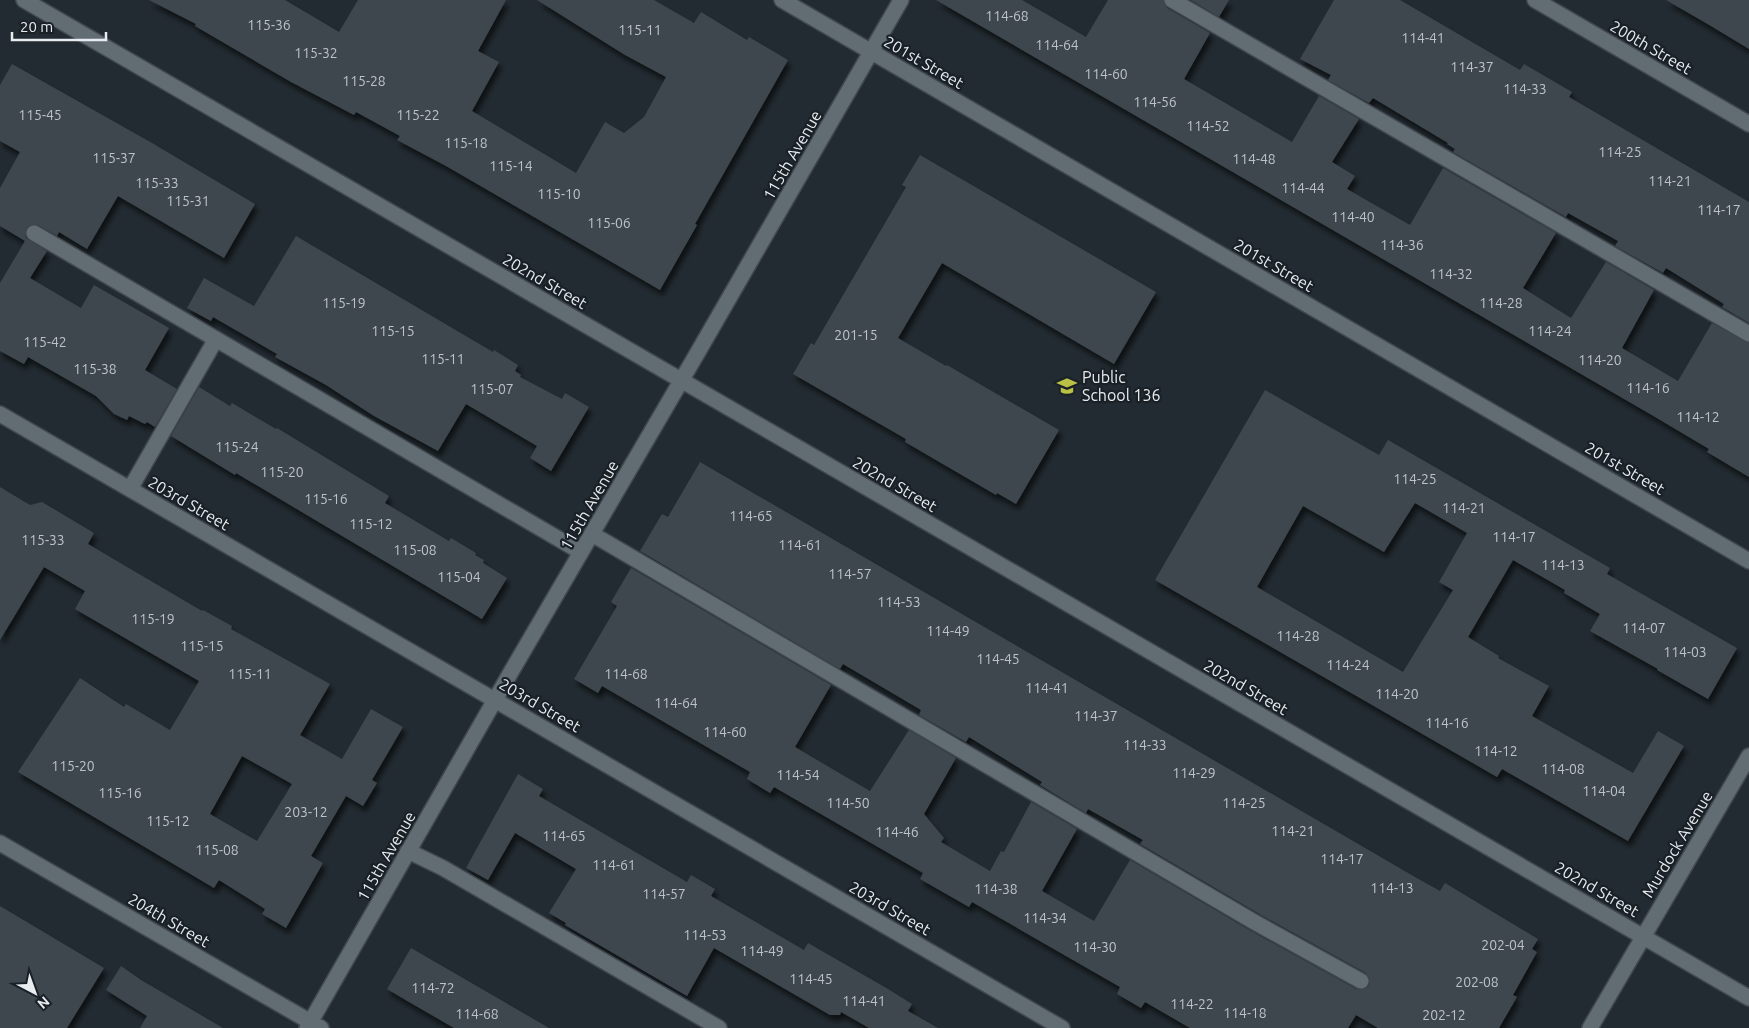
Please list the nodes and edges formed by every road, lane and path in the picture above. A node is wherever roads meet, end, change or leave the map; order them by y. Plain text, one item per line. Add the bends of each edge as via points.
1 (24, 0) edge
2 (782, 0) edge
3 (901, 0) edge
4 (1172, 0) edge
5 (1535, 0) edge
6 (872, 52) junction
7 (1749, 124) edge
8 (34, 233) dead end
9 (1749, 334) edge
10 (216, 339) junction
11 (682, 380) junction
12 (0, 414) edge
13 (130, 489) junction
14 (592, 534) junction
15 (581, 552) junction
16 (1749, 560) edge
17 (495, 699) junction
18 (1749, 756) edge
19 (0, 843) edge
20 (408, 851) junction
21 (1643, 936) junction
22 (1361, 981) dead end
23 (1749, 998) edge
24 (312, 1026) edge
25 (720, 1028) edge
26 (1062, 1028) edge
27 (1590, 1028) edge

1 - 11 street, 202nd Street
2 - 6 street, 201st Street
3 - 6 street, 115th Avenue
4 - 9 street
5 - 7 street, 200th Street
6 - 11 street, 115th Avenue
6 - 16 street, 201st Street
8 - 10 street
10 - 13 street
10 - 15 street
11 - 14 street, 115th Avenue
11 - 21 street, 202nd Street
12 - 13 street, 203rd Street
13 - 17 street, 203rd Street
14 - 15 street, 115th Avenue
14 - 22 street via 1256,923
15 - 17 street, 115th Avenue
17 - 20 street, 115th Avenue
17 - 26 street, 203rd Street
18 - 21 street, Murdock Avenue
19 - 24 street, 204th Street
20 - 24 street, 115th Avenue
20 - 25 street
21 - 23 street, 202nd Street
21 - 27 street, Murdock Avenue

